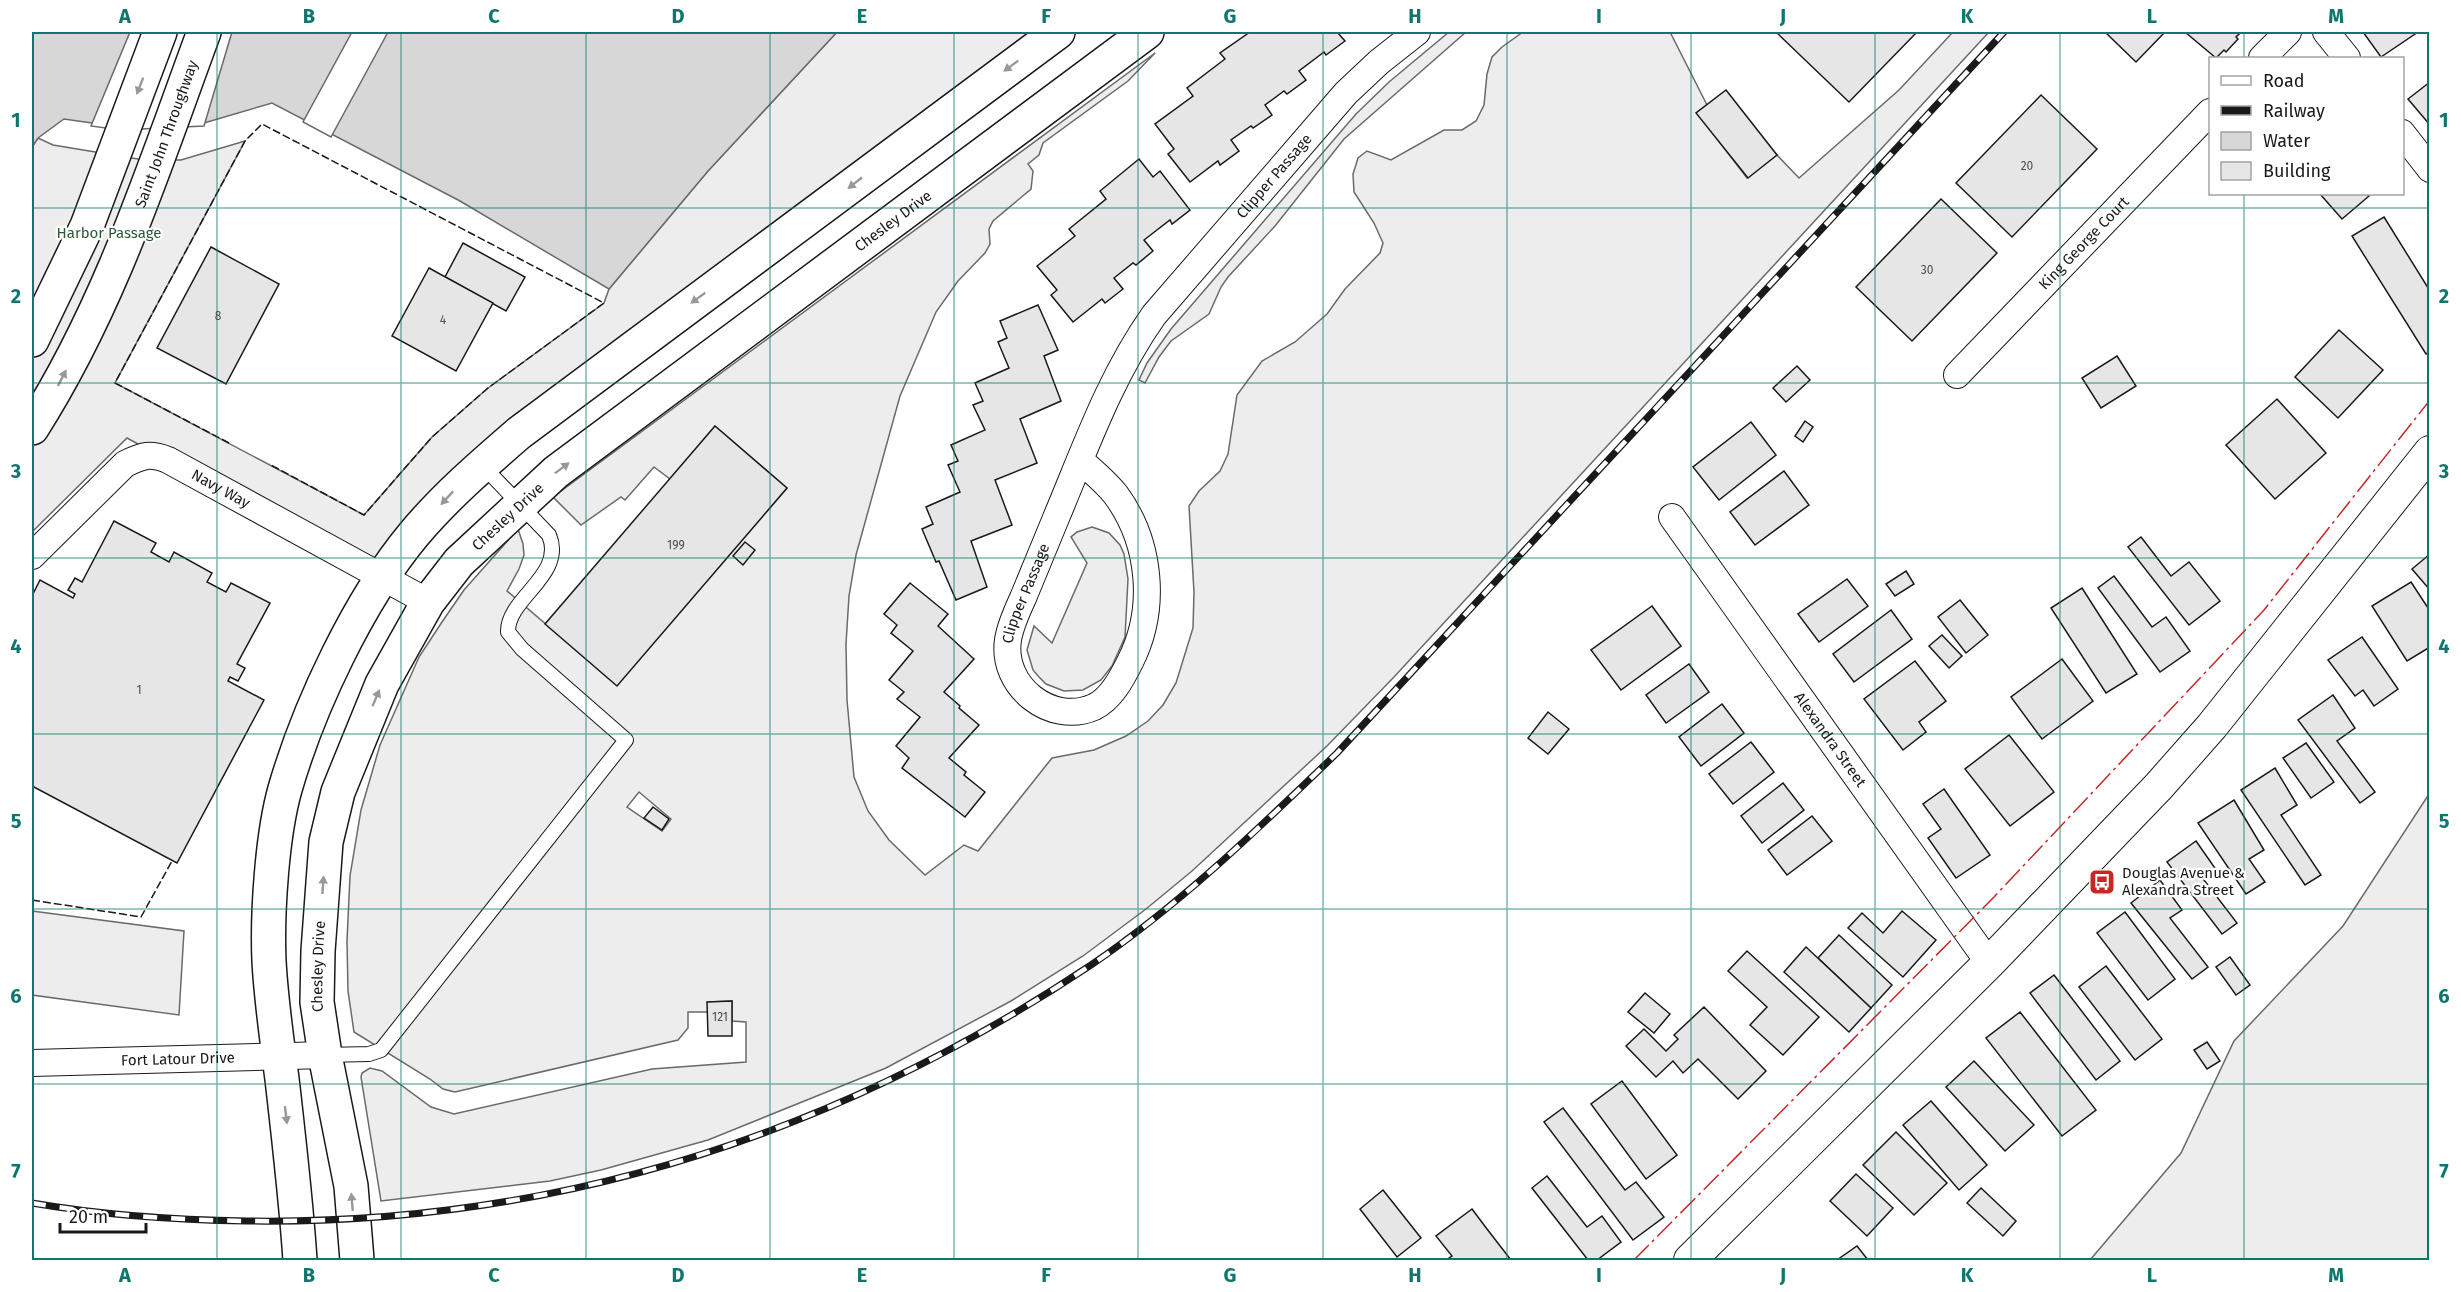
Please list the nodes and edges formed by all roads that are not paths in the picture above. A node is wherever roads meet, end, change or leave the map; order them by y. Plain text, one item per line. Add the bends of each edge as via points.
1 (160, 32) edge
2 (204, 32) edge
3 (1058, 32) edge
4 (1146, 32) edge
5 (1417, 32) edge
6 (2288, 32) edge
7 (2326, 32) edge
8 (2263, 57) edge
9 (2346, 57) edge
10 (2209, 114) edge
11 (2404, 134) edge
12 (2430, 169) edge
13 (76, 248) junction
14 (32, 304) edge
15 (32, 340) edge
16 (1957, 375) dead end
17 (32, 428) edge
18 (2430, 452) edge
19 (1080, 460) junction
20 (482, 465) junction
21 (519, 504) junction
22 (1672, 517) dead end
23 (32, 556) edge
24 (382, 577) junction
25 (428, 602) junction
26 (1989, 963) junction
27 (325, 1055) junction
28 (279, 1057) junction
29 (32, 1063) edge
30 (300, 1260) edge
31 (357, 1260) edge
32 (1690, 1260) edge

1 -> 13 main road
17 -> 2 main road, Saint John Throughway via 58,387 120,258
3 -> 20 main road via 666,321 519,432
21 -> 4 main road, Chesley Drive via 556,472
5 - 19 street, Clipper Passage via 1346,93 1154,315 1119,371
6 - 8 street
7 - 9 street
10 - 16 street, King George Court
11 - 12 street
13 - 14 main road
13 - 15 main road
18 - 26 street via 2212,726 2094,857
19 - 19 street, Clipper Passage via 1114,493 1130,516 1146,572 1148,601 1135,653 1123,676 1095,706 1075,712 1048,707 1024,692 1010,668 1007,647 1014,618
20 - 21 lane
20 -> 24 main road via 414,534
21 - 25 main road, Chesley Drive via 459,562
21 - 27 lane via 549,535 553,546 545,570 512,617 508,632 522,649 626,740 381,1050
22 - 26 street, Alexandra Street
23 - 24 street, Navy Way via 125,464 154,455
24 - 25 street, Navy Way
24 - 28 main road via 328,676 284,791 270,907 269,961
27 -> 25 main road, Chesley Drive via 317,1002 326,842 338,792 368,716
26 - 32 street
27 - 28 street, Fort Latour Drive
31 -> 27 main road, Chesley Drive via 351,1186
28 - 29 street, Fort Latour Drive
28 -> 30 main road

